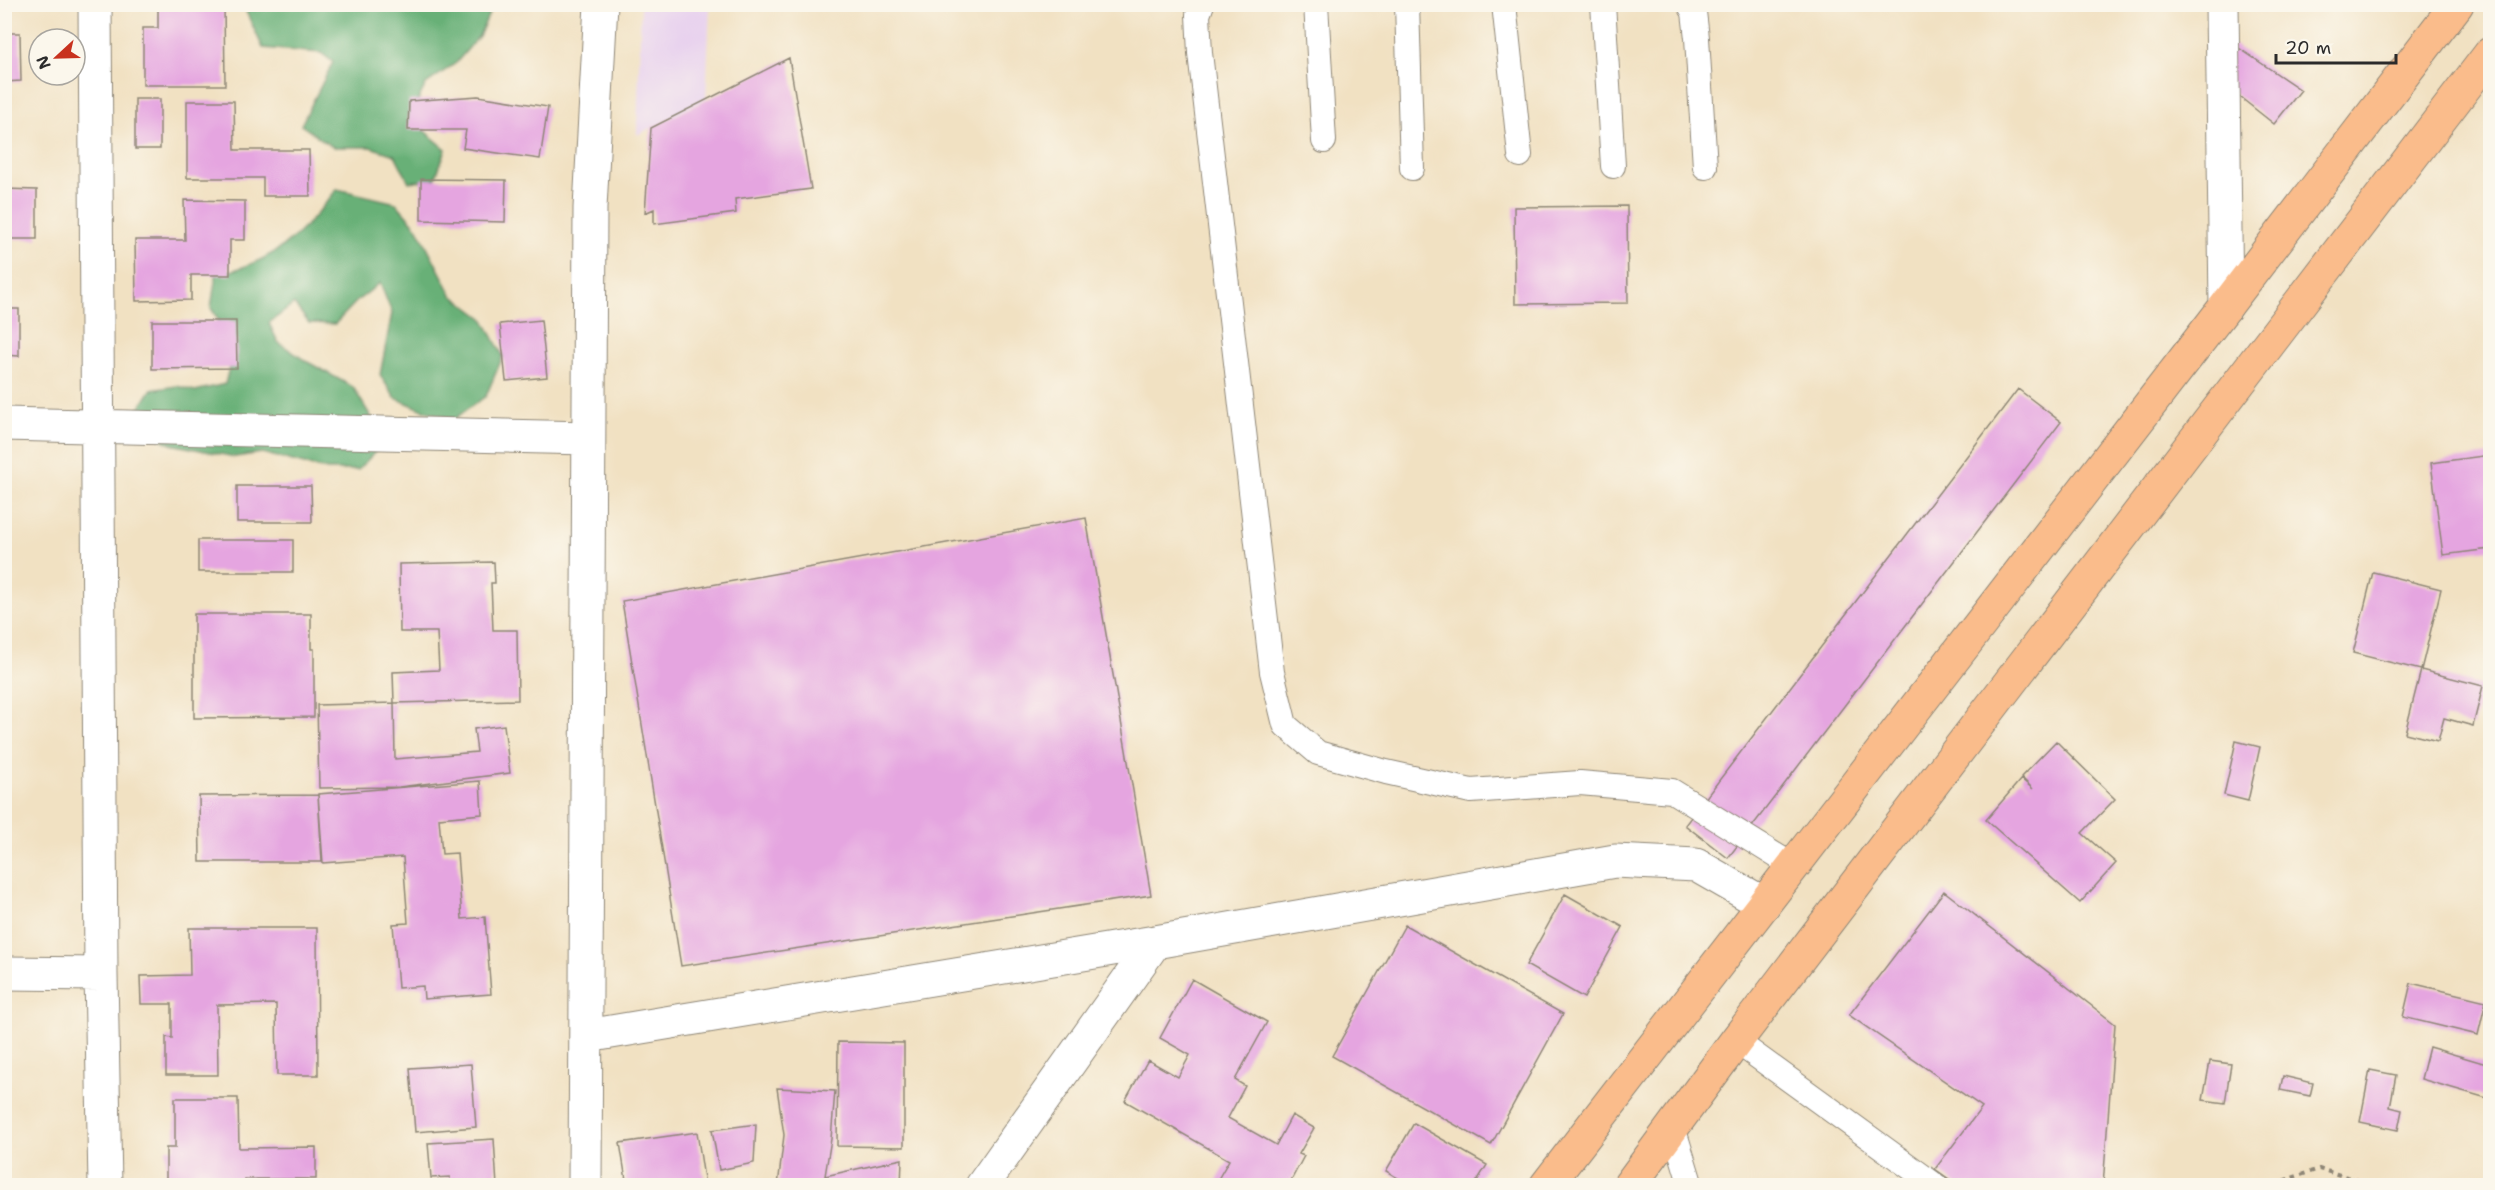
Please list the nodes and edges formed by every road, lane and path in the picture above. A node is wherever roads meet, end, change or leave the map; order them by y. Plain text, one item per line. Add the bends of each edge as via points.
1 (95, 4) edge
2 (601, 4) edge
3 (1202, 4) edge
4 (1316, 4) edge
5 (1407, 4) edge
6 (1504, 4) edge
7 (1603, 4) edge
8 (1689, 4) edge
9 (2222, 4) edge
10 (2457, 4) edge
11 (2490, 54) edge
12 (1324, 141) dead end
13 (1520, 155) dead end
14 (1612, 166) dead end
15 (1705, 167) dead end
16 (1412, 168) dead end
17 (2226, 306) junction
18 (4, 424) edge
19 (99, 428) junction
20 (588, 438) junction
21 (1793, 866) junction
22 (1764, 904) junction
23 (1155, 942) junction
24 (4, 973) edge
25 (101, 974) junction
26 (587, 1036) junction
27 (1736, 1041) junction
28 (1673, 1127) junction
29 (105, 1185) edge
30 (585, 1185) edge
31 (982, 1185) edge
32 (1546, 1185) edge
33 (1629, 1185) edge
34 (1691, 1185) edge
35 (1936, 1185) edge
36 (2267, 1185) edge
37 (2378, 1185) edge

1 - 19 street
2 - 20 street via 590,207
3 - 21 lane via 1198,15 1206,101 1272,672 1285,725 1318,753 1471,791 1580,783 1672,791
4 - 12 lane
5 - 16 lane
6 - 13 lane
7 - 14 lane
8 - 15 lane via 1694,12 1697,38
9 - 17 street
10 - 17 highway
11 - 27 highway
17 - 21 highway
18 - 19 street
19 - 20 street
19 - 25 street
20 - 26 street
21 - 22 highway
22 - 23 street via 1696,865 1616,861
22 - 32 highway
23 - 26 street
23 - 31 street
24 - 25 street
25 - 29 street
26 - 30 street
27 - 28 highway
27 - 35 lane
28 - 33 highway
28 - 34 lane
36 - 37 path via 2319,1169

